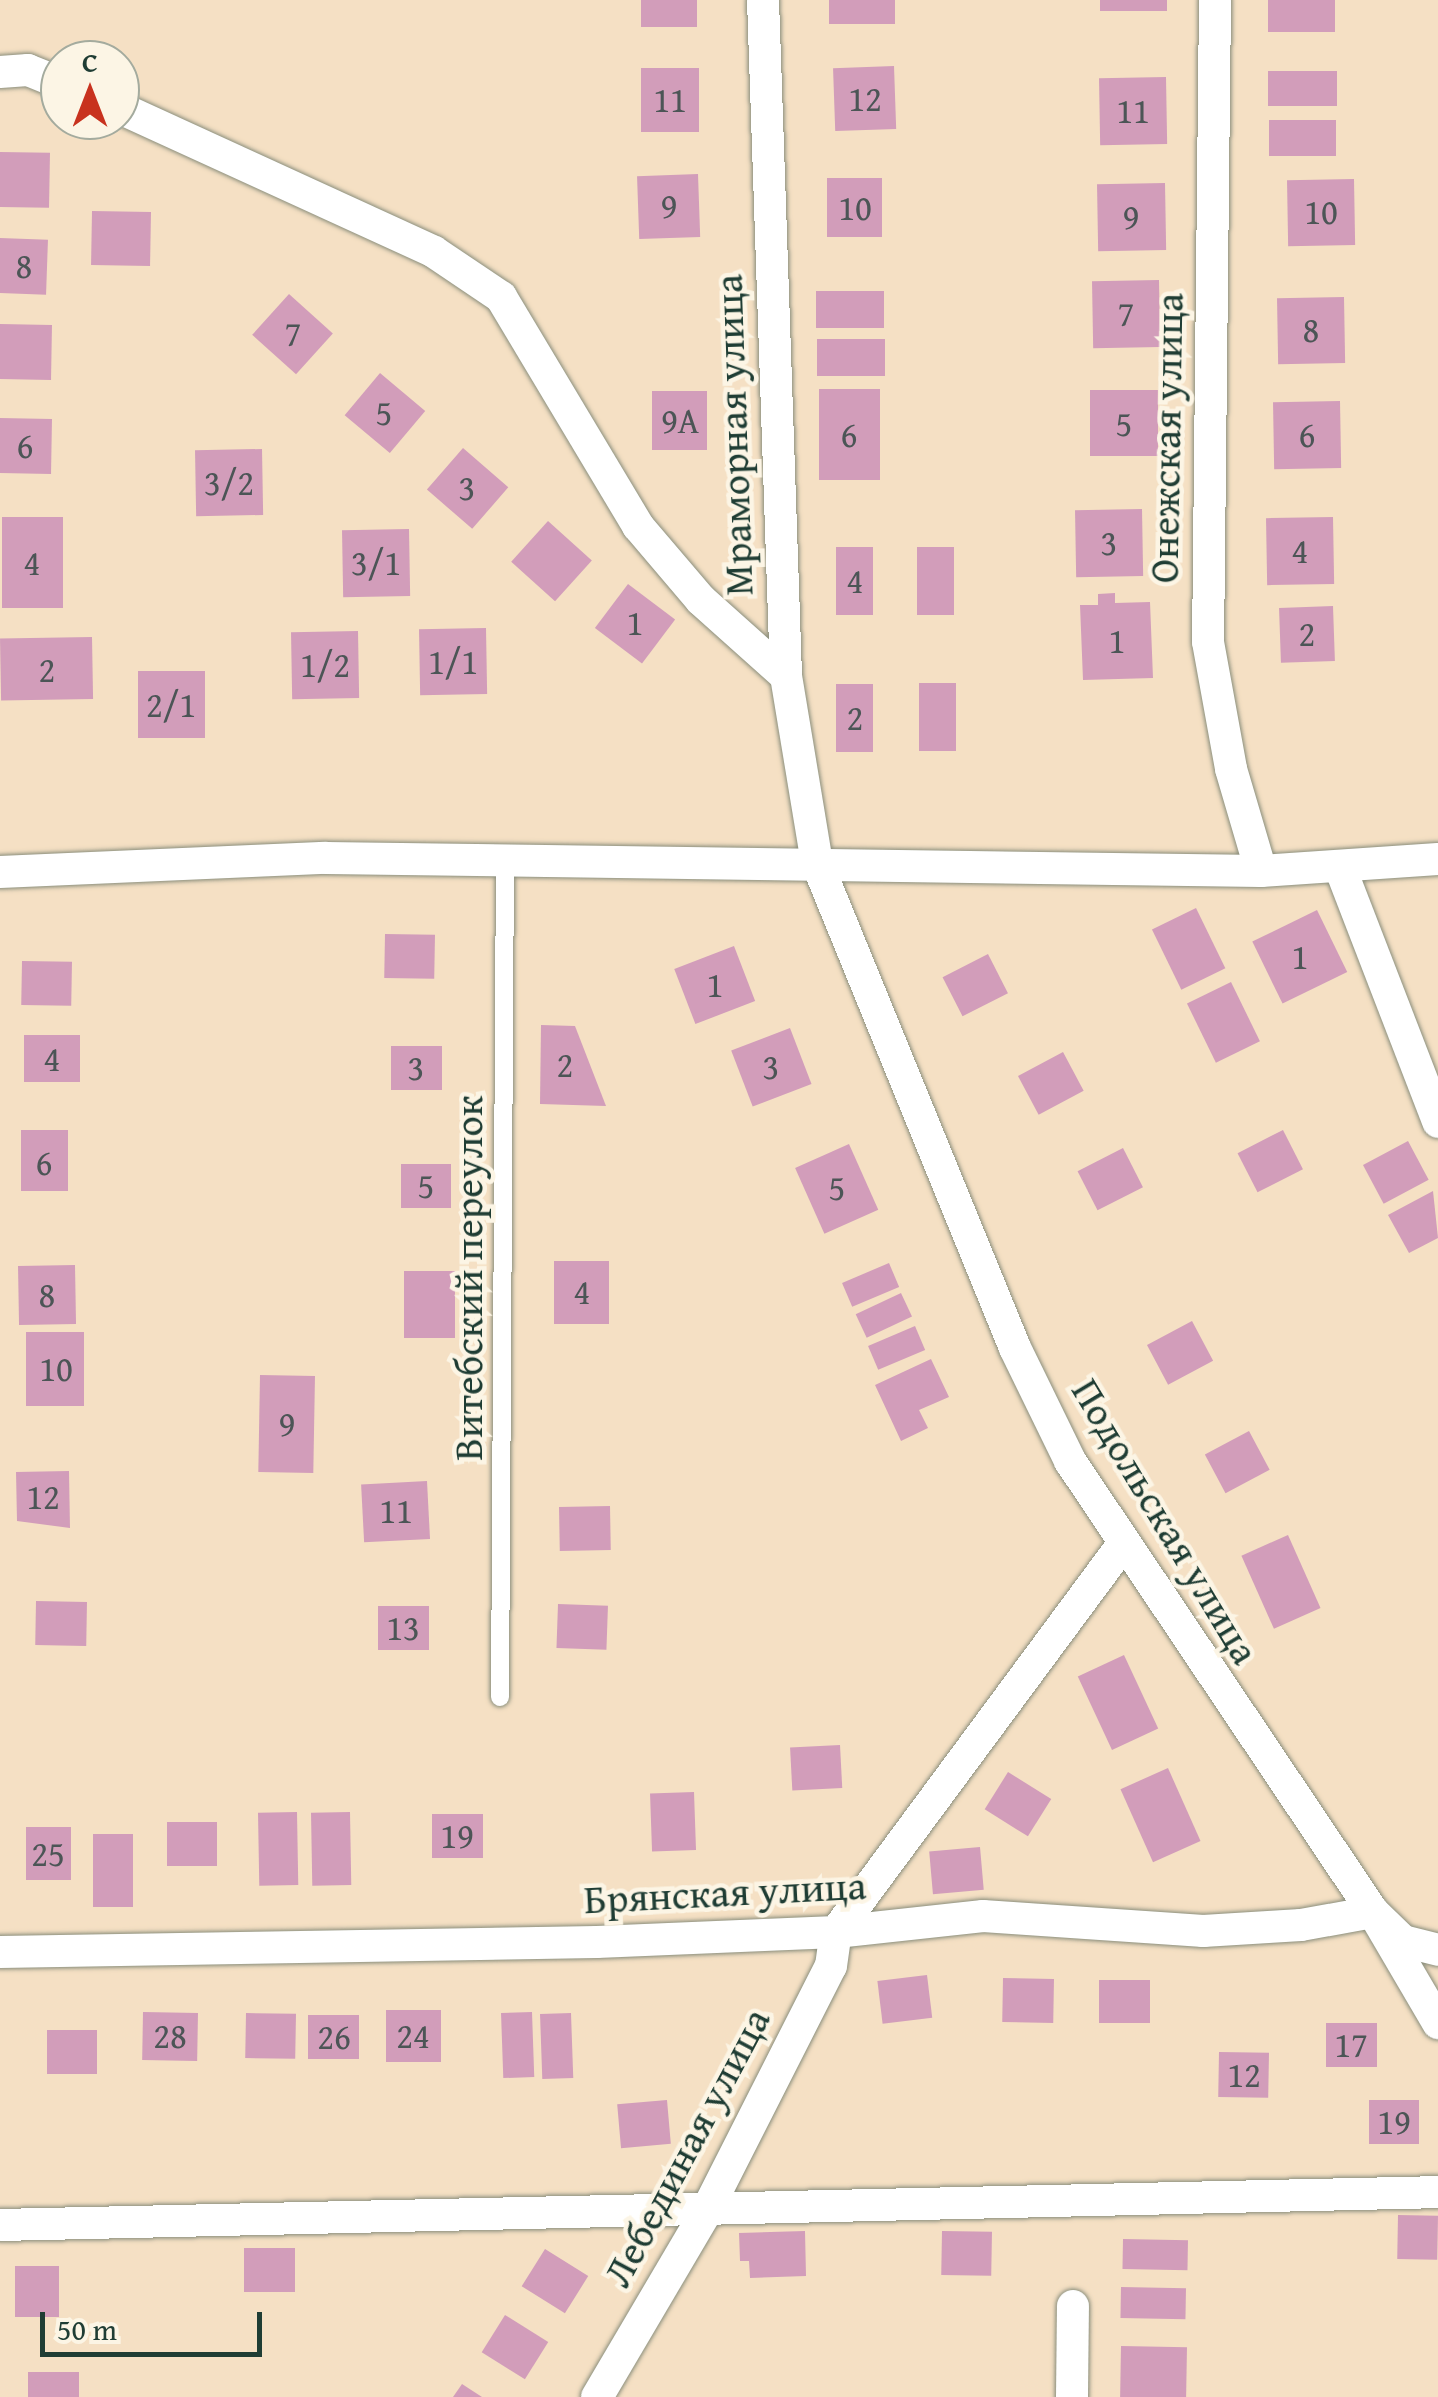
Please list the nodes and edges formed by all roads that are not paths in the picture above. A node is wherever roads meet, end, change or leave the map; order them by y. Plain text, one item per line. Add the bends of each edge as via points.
1 (762, 0) edge
2 (1215, 0) edge
3 (0, 72) edge
4 (40, 75) edge
5 (140, 117) edge
6 (786, 676) junction
7 (1438, 859) edge
8 (505, 860) junction
9 (817, 863) junction
10 (1261, 870) junction
11 (1340, 870) junction
12 (0, 872) edge
13 (1438, 1122) edge
14 (1122, 1545) junction
15 (500, 1697) dead end
16 (1373, 1912) junction
17 (836, 1932) junction
18 (1438, 1950) edge
19 (0, 1952) edge
20 (1438, 2023) edge
21 (1438, 2192) edge
22 (705, 2214) junction
23 (0, 2225) edge
24 (1073, 2306) dead end
25 (597, 2397) edge
26 (1072, 2397) edge

1 - 6 street, Мраморная улица
2 - 10 street, Онежская улица via 1208,642 1232,769
3 - 4 street
5 - 6 street via 434,252 502,297 638,526 700,600
6 - 9 street, Мраморная улица
7 - 11 street
8 - 9 street
8 - 12 street via 326,858
8 - 15 lane, Витебский переулок
9 - 10 street
9 - 14 street, Подольская улица via 1015,1348 1070,1461
10 - 11 street
11 - 13 street
14 - 16 street, Подольская улица
14 - 17 street
16 - 17 street, Брянская улица via 1302,1925 1202,1931 983,1916
16 - 18 street via 1403,1941
16 - 20 street, Подольская улица
17 - 19 street, Брянская улица
17 - 22 street, Лебединая улица via 831,1966
21 - 22 street
22 - 23 street
22 - 25 street, Лебединая улица
24 - 26 street

